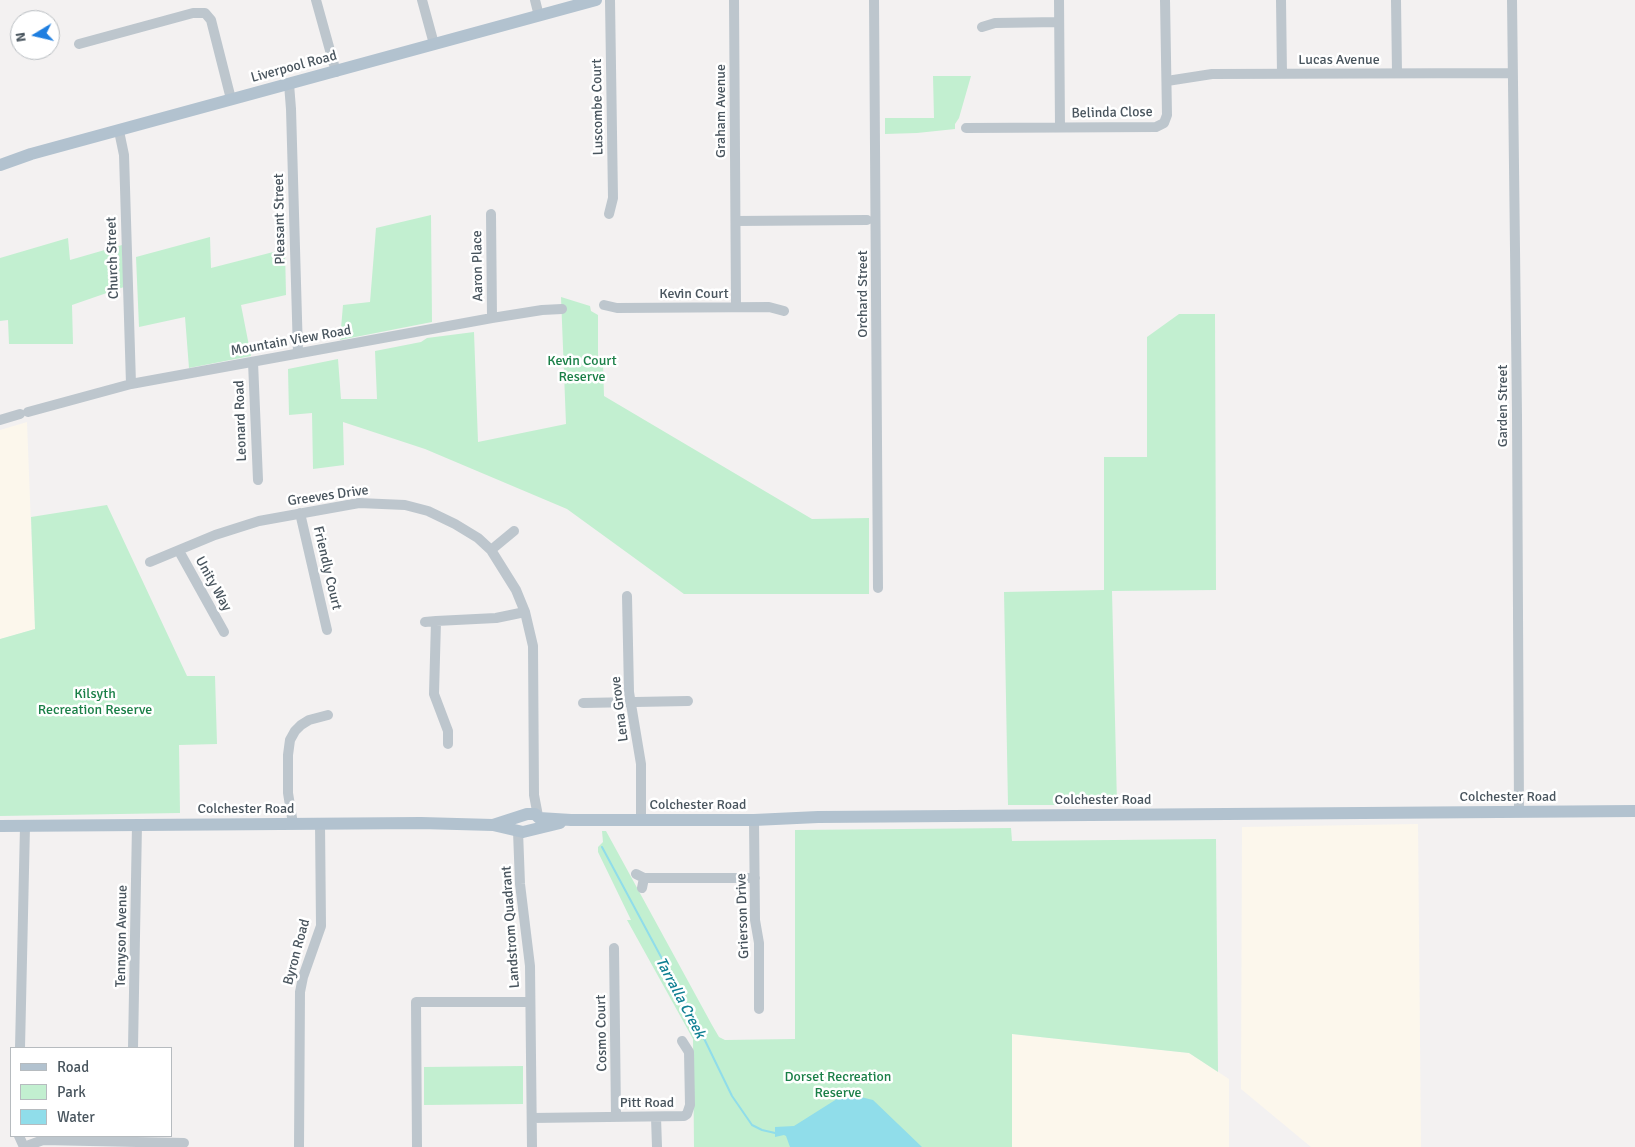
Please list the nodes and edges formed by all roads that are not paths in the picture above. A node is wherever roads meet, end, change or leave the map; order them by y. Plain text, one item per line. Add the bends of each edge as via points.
1 (316, 0) edge
2 (422, 0) edge
3 (535, 0) edge
4 (596, 0) edge
5 (610, 0) edge
6 (734, 0) edge
7 (874, 0) edge
8 (1059, 0) edge
9 (1165, 0) edge
10 (1281, 0) edge
11 (1396, 0) edge
12 (1512, 0) edge
13 (539, 16) junction
14 (1060, 22) junction
15 (982, 27) dead end
16 (79, 44) dead end
17 (434, 44) junction
18 (336, 72) junction
19 (1397, 73) junction
20 (1512, 73) junction
21 (1282, 74) junction
22 (1167, 81) junction
23 (289, 84) junction
24 (232, 99) junction
25 (1060, 127) junction
26 (966, 128) dead end
27 (119, 131) junction
28 (0, 165) edge
29 (491, 214) dead end
30 (609, 214) dead end
31 (867, 220) dead end
32 (736, 221) junction
33 (604, 305) dead end
34 (736, 307) junction
35 (562, 308) dead end
36 (784, 311) dead end
37 (492, 318) junction
38 (298, 353) junction
39 (253, 362) junction
40 (131, 384) junction
41 (0, 420) edge
42 (258, 480) dead end
43 (300, 513) junction
44 (514, 532) dead end
45 (179, 550) junction
46 (491, 550) junction
47 (150, 562) dead end
48 (878, 588) dead end
49 (627, 596) dead end
50 (525, 612) junction
51 (436, 621) junction
52 (425, 622) dead end
53 (327, 630) dead end
54 (224, 632) dead end
55 (688, 701) dead end
56 (630, 702) junction
57 (584, 703) dead end
58 (328, 715) dead end
59 (448, 744) dead end
60 (1519, 811) junction
61 (1635, 812) edge
62 (642, 820) junction
63 (754, 820) junction
64 (320, 823) junction
65 (528, 823) junction
66 (137, 824) junction
67 (293, 824) junction
68 (0, 826) edge
69 (25, 826) junction
70 (755, 878) junction
71 (641, 880) dead end
72 (614, 948) dead end
73 (530, 1002) junction
74 (759, 1010) dead end
75 (682, 1041) dead end
76 (20, 1047) edge
77 (133, 1047) edge
78 (616, 1117) junction
79 (656, 1117) junction
80 (532, 1118) junction
81 (130, 1139) edge
82 (184, 1143) dead end
83 (24, 1147) edge
84 (299, 1147) edge
85 (417, 1147) edge
86 (532, 1147) edge
87 (657, 1147) edge

1 - 18 street
2 - 17 street
3 - 13 street
4 - 13 main road, Liverpool Road
5 - 30 street, Luscombe Court via 614,198
6 - 32 street, Graham Avenue
7 - 48 street, Orchard Street
8 - 14 street
9 - 22 street, Belinda Close
10 - 21 street
11 - 19 street
12 - 20 street, Garden Street
13 - 17 main road, Liverpool Road
14 - 15 street via 995,23
14 - 25 street
16 - 24 street via 193,13 205,13 211,20
17 - 18 main road, Liverpool Road
18 - 23 main road, Liverpool Road
19 - 20 street, Lucas Avenue
19 - 21 street, Lucas Avenue
20 - 60 street, Garden Street
21 - 22 street, Lucas Avenue via 1212,74
22 - 25 street, Belinda Close via 1167,115 1160,126
23 - 24 main road, Liverpool Road
23 - 38 street, Pleasant Street
24 - 27 main road, Liverpool Road
25 - 26 street, Belinda Close
27 - 28 main road, Liverpool Road
27 - 40 street, Church Street via 124,155
29 - 37 street, Aaron Place
31 - 32 street
32 - 34 street, Graham Avenue
33 - 34 street, Kevin Court via 617,308
34 - 36 street, Kevin Court via 769,307
35 - 37 street, Mountain View Road
37 - 38 street, Mountain View Road
38 - 39 street, Mountain View Road
39 - 40 street, Mountain View Road
39 - 42 street, Leonard Road
40 - 41 street, Mountain View Road
43 - 45 street, Greeves Drive via 258,521
43 - 46 street, Greeves Drive via 359,503 405,505 428,511 455,524
43 - 53 street, Friendly Court
44 - 46 street
45 - 47 street, Greeves Drive
45 - 54 street, Unity Way
46 - 50 street, Greeves Drive via 516,590
49 - 56 street, Lena Grove
50 - 51 street via 496,618
50 - 65 street, Greeves Drive via 533,646 534,795
51 - 52 street
51 - 59 street via 434,694 448,732
55 - 56 street
56 - 57 street
56 - 62 street, Lena Grove via 640,764
58 - 67 street via 301,725 290,740 288,793
60 - 61 main road, Colchester Road
60 - 63 main road, Colchester Road
62 - 63 main road, Colchester Road
62 - 65 main road, Colchester Road
63 - 70 street, Grierson Drive
64 - 65 main road, Colchester Road
64 - 67 main road, Colchester Road
64 - 84 street, Byron Road via 320,926 300,992
65 - 73 street, Landstrom Quadrant via 520,849 520,884 530,966
66 - 67 main road, Colchester Road
66 - 69 main road, Colchester Road
66 - 77 street, Tennyson Avenue
68 - 69 main road, Colchester Road
69 - 76 street
70 - 71 street
70 - 74 street, Grierson Drive
72 - 78 street, Cosmo Court
73 - 80 street, Landstrom Quadrant
73 - 85 street, Landstrom Quadrant via 416,1002
75 - 79 street, Pitt Road via 689,1052 689,1110 681,1117
78 - 79 street, Pitt Road
78 - 80 street, Pitt Road
79 - 87 street
80 - 86 street, Landstrom Quadrant
81 - 82 street
81 - 83 street via 43,1140

